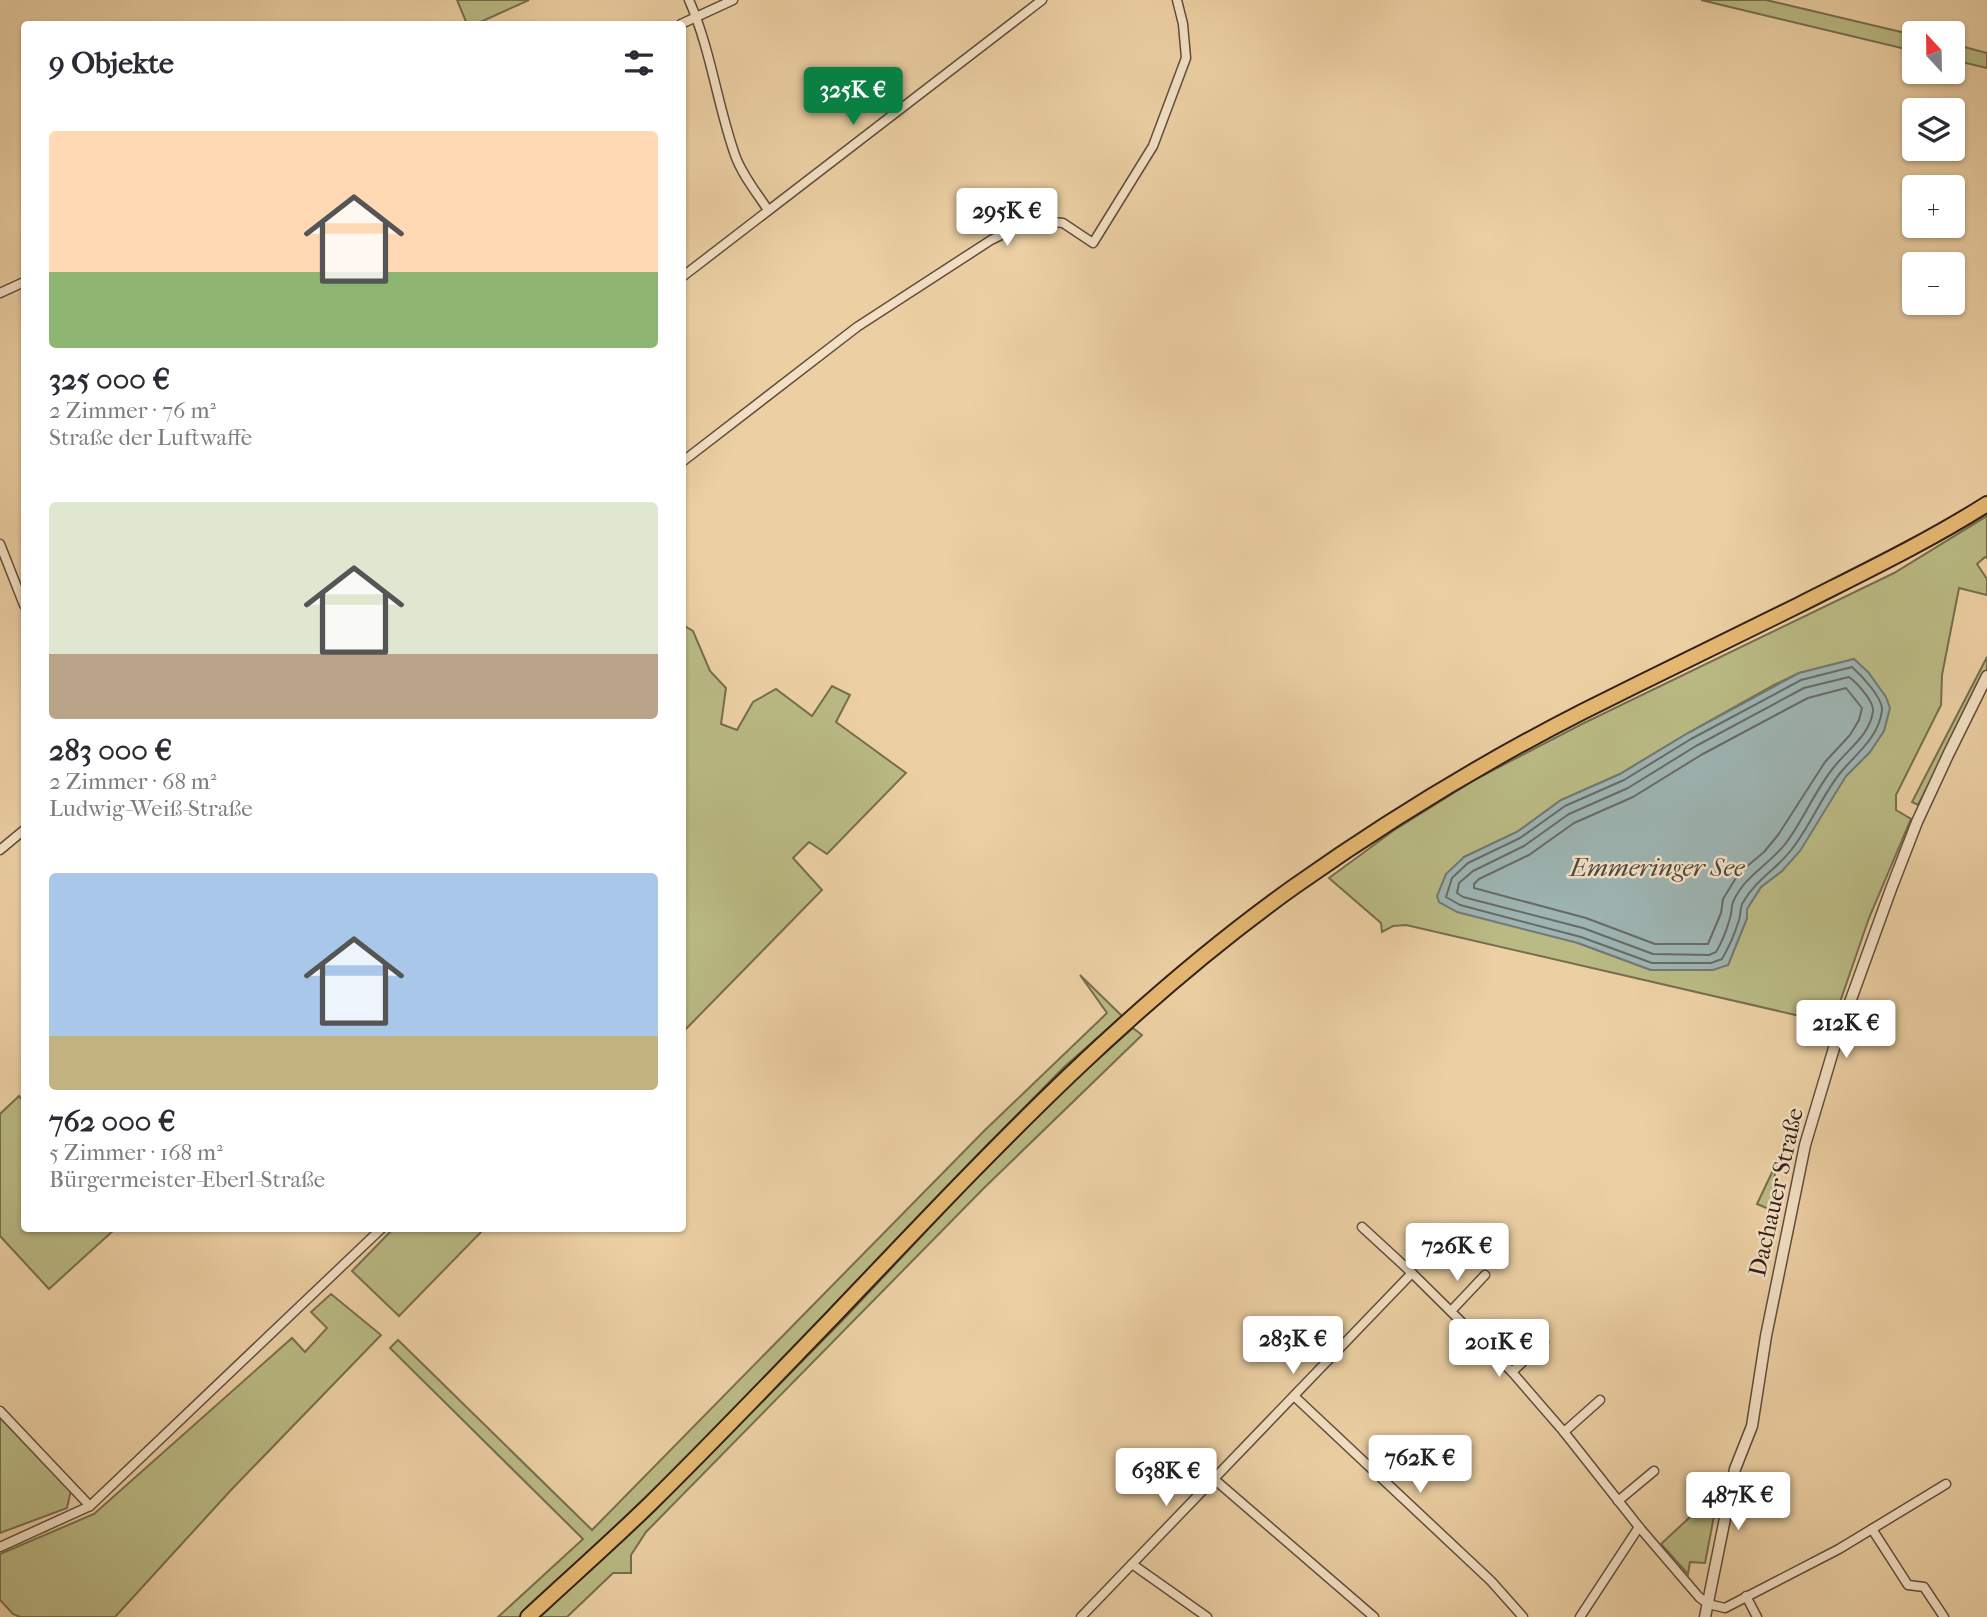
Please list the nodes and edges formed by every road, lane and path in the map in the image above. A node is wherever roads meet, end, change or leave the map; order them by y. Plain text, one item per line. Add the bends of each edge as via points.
1 (689, 0) edge
2 (733, 0) edge
3 (1042, 0) edge
4 (1177, 0) edge
5 (696, 18) junction
6 (686, 22) edge
7 (768, 210) junction
8 (686, 274) edge
9 (21, 283) edge
10 (0, 293) edge
11 (686, 459) edge
12 (1987, 504) edge
13 (0, 544) edge
14 (21, 597) edge
15 (1987, 676) edge
16 (21, 832) edge
17 (0, 850) edge
18 (1362, 1227) dead end
19 (378, 1232) edge
20 (1412, 1273) junction
21 (1485, 1275) dead end
22 (1451, 1311) junction
23 (1544, 1342) dead end
24 (1512, 1372) junction
25 (1294, 1396) junction
26 (1600, 1400) dead end
27 (0, 1411) edge
28 (1564, 1432) junction
29 (1654, 1471) dead end
30 (1214, 1479) junction
31 (1946, 1484) dead end
32 (1618, 1501) junction
33 (90, 1506) junction
34 (1639, 1527) junction
35 (1872, 1529) junction
36 (0, 1547) edge
37 (1132, 1564) junction
38 (1746, 1597) junction
39 (1708, 1604) junction
40 (528, 1617) edge
41 (1081, 1617) edge
42 (1207, 1617) edge
43 (1374, 1617) edge
44 (1523, 1617) edge
45 (1580, 1617) edge
46 (1705, 1617) edge
47 (1757, 1617) edge
48 (1944, 1617) edge

1 - 5 street
2 - 5 street
3 - 7 street
4 - 11 street via 1186,58 1153,146 1093,243 1063,223 1032,220 990,240 856,327
5 - 6 street
5 - 7 street via 736,156
7 - 8 street
9 - 10 street
12 - 40 highway via 1875,567 1471,772 1387,823 1218,944 1142,1008 1006,1136 667,1488
13 - 14 street
15 - 39 street, Dachauer Straße via 1917,822 1830,1061 1805,1145 1752,1426 1735,1469
16 - 17 street
18 - 20 street
19 - 33 street
20 - 22 street
20 - 25 street
21 - 22 street
22 - 24 street
23 - 24 street
24 - 28 street
25 - 30 street
25 - 44 street via 1491,1581
26 - 28 street
27 - 33 street
28 - 32 street
29 - 32 street
30 - 37 street
30 - 43 street
31 - 35 street
32 - 34 street
33 - 36 street
34 - 39 street
34 - 45 street
35 - 38 street
35 - 48 street via 1908,1585 1924,1587
37 - 41 street
37 - 42 street
38 - 39 street via 1725,1608
38 - 47 street
39 - 46 street, Dachauer Straße

